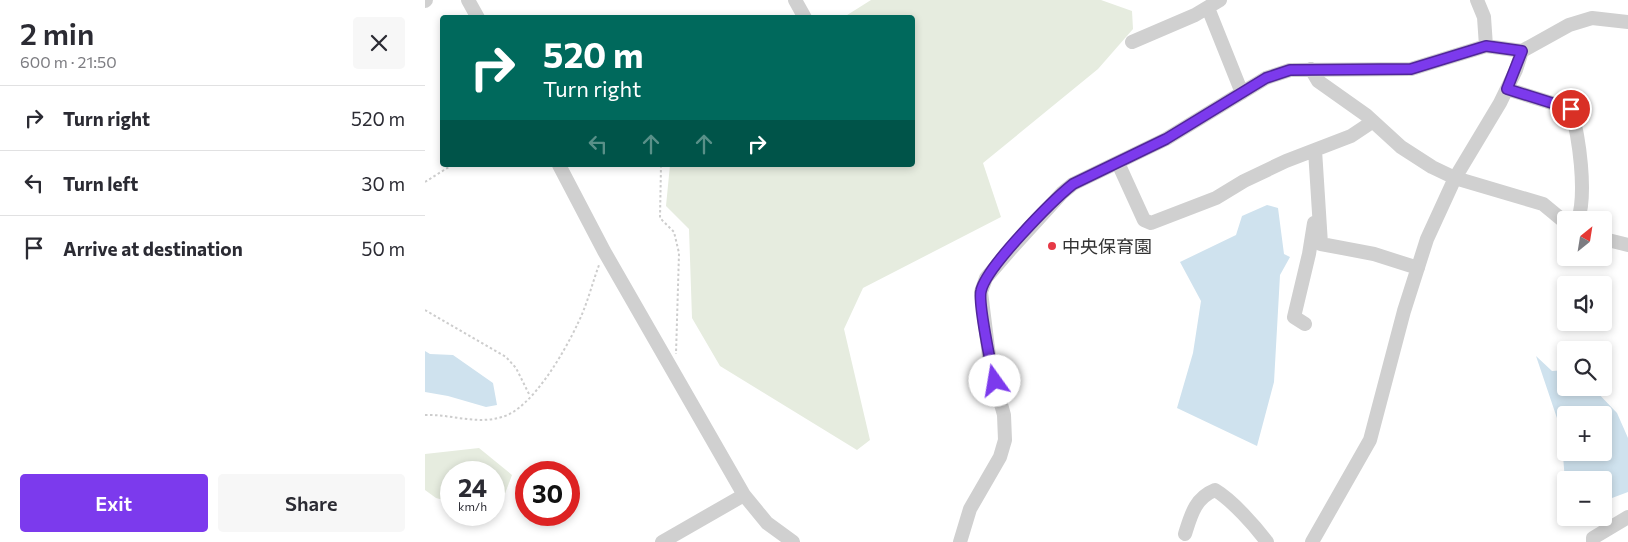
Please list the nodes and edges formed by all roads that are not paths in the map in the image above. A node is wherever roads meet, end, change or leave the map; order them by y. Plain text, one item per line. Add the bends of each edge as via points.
1 (468, 0) edge
2 (795, 0) edge
3 (1220, 0) edge
4 (1477, 0) edge
5 (1208, 8) junction
6 (476, 15) edge
7 (803, 15) edge
8 (1628, 22) edge
9 (1132, 42) dead end
10 (1486, 46) junction
11 (1522, 51) junction
12 (1311, 69) junction
13 (1507, 89) junction
14 (1242, 93) junction
15 (1372, 122) junction
16 (1315, 150) junction
17 (1117, 163) junction
18 (560, 167) edge
19 (1455, 178) junction
20 (1319, 203) junction
21 (1578, 211) edge
22 (1557, 216) edge
23 (1613, 242) edge
24 (1628, 245) edge
25 (1418, 268) junction
26 (1305, 324) dead end
27 (744, 495) junction
28 (1628, 517) edge
29 (1185, 534) dead end
30 (662, 542) edge
31 (793, 542) edge
32 (960, 542) edge
33 (1267, 542) edge
34 (1312, 542) edge
35 (1593, 542) edge

1 - 6 street
2 - 7 street
3 - 5 street
4 - 10 street via 1484,17
5 - 9 street
5 - 14 street
8 - 11 street via 1592,18 1569,25
10 - 11 street
10 - 12 street via 1411,69
11 - 13 street
12 - 14 street via 1290,70 1266,78
12 - 15 street via 1318,81
13 - 19 street
13 - 21 street via 1571,109 1576,128 1581,191
14 - 17 street via 1166,139
15 - 16 street via 1351,136
15 - 19 street via 1401,147
16 - 17 street via 1244,181 1217,198 1151,223 1144,220
16 - 20 street
17 - 32 street via 1073,184 1062,193 983,285 981,292 990,364 1004,415 1005,440 1000,457 970,509
18 - 27 street via 604,251
19 - 22 street via 1543,204
19 - 25 street via 1427,239
20 - 25 street via 1321,244 1374,254
20 - 26 street via 1294,317
23 - 24 street
25 - 34 street via 1370,440
27 - 30 street
27 - 31 street via 767,523
28 - 35 street via 1601,532
29 - 33 street via 1192,511 1201,498 1215,490 1255,526

